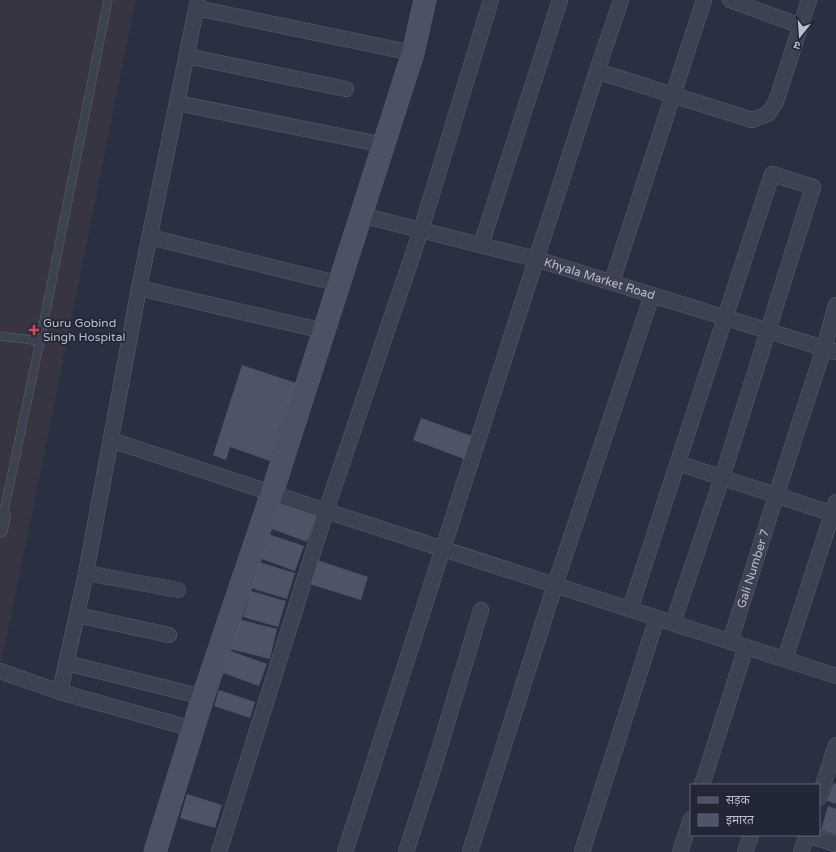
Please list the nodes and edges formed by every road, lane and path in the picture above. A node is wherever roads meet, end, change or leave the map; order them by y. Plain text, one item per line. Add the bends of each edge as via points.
1 (108, 0) edge
2 (425, 0) edge
3 (491, 0) edge
4 (560, 0) edge
5 (621, 0) edge
6 (704, 0) edge
7 (730, 0) edge
8 (809, 0) edge
9 (197, 4) edge
10 (801, 26) junction
11 (413, 53) junction
12 (186, 56) junction
13 (597, 71) junction
14 (346, 89) dead end
15 (673, 94) junction
16 (177, 103) junction
17 (384, 145) junction
18 (361, 216) junction
19 (421, 230) junction
20 (150, 237) junction
21 (481, 245) junction
22 (536, 258) junction
23 (612, 282) junction
24 (340, 284) junction
25 (139, 288) junction
26 (652, 295) junction
27 (836, 305) edge
28 (725, 318) junction
29 (767, 331) junction
30 (324, 332) junction
31 (0, 336) edge
32 (40, 341) junction
33 (830, 350) edge
34 (111, 440) junction
35 (678, 463) junction
36 (722, 478) junction
37 (272, 493) junction
38 (776, 496) junction
39 (835, 510) edge
40 (326, 511) junction
41 (1, 520) edge
42 (443, 548) junction
43 (86, 573) junction
44 (555, 585) junction
45 (178, 590) dead end
46 (630, 609) junction
47 (482, 610) dead end
48 (77, 615) junction
49 (657, 618) junction
50 (672, 623) junction
51 (169, 635) dead end
52 (730, 642) junction
53 (746, 647) junction
54 (785, 659) junction
55 (66, 663) junction
56 (0, 671) edge
57 (836, 676) edge
58 (60, 692) junction
59 (203, 696) junction
60 (193, 729) junction
61 (836, 745) edge
62 (702, 784) edge
63 (820, 795) edge
64 (690, 821) edge
65 (751, 836) edge
66 (807, 836) edge
67 (810, 836) edge
68 (836, 844) edge
69 (155, 852) edge
70 (219, 852) edge
71 (345, 852) edge
72 (406, 852) edge
73 (470, 852) edge
74 (582, 852) edge
75 (680, 852) edge
76 (745, 852) edge
77 (802, 852) edge

1 - 32 lane
2 - 11 street
3 - 19 street
4 - 21 street
5 - 13 street
6 - 15 street
7 - 10 street
8 - 10 street
9 - 11 street
9 - 12 street
10 - 15 street via 776,102 768,114 752,120
11 - 17 street
12 - 14 street
12 - 16 street
13 - 15 street
13 - 22 street
15 - 23 street
16 - 17 street
16 - 20 street
17 - 18 street
18 - 19 street, Khyala Market Road
18 - 24 street
19 - 21 street, Khyala Market Road
19 - 40 street
20 - 24 street
20 - 25 street
21 - 22 street, Khyala Market Road
22 - 23 street, Khyala Market Road
22 - 42 street
23 - 26 street, Khyala Market Road
24 - 30 street
25 - 30 street
25 - 34 street
26 - 28 street, Khyala Market Road
26 - 44 street
27 - 33 street, Gali Number 7
28 - 29 street, Khyala Market Road
28 - 29 street via 772,174 812,187
28 - 35 street
29 - 33 street, Khyala Market Road
29 - 36 street
30 - 37 street
31 - 32 lane
32 - 41 lane
33 - 38 street, Gali Number 7
34 - 37 street
34 - 43 street
35 - 36 street
35 - 46 street
36 - 38 street
36 - 50 street
37 - 40 street
37 - 59 street
38 - 39 street
38 - 52 street, Gali Number 7
39 - 54 street
40 - 42 street
40 - 70 street
42 - 44 street
42 - 71 street
43 - 45 street
43 - 48 street
44 - 46 street
44 - 73 street
46 - 49 street
47 - 72 street
48 - 51 street
48 - 55 street
49 - 50 street
49 - 74 street
50 - 52 street
52 - 53 street
53 - 54 street
53 - 62 street
54 - 57 street
55 - 58 street
55 - 59 street
56 - 58 street
58 - 60 street
59 - 60 street
60 - 69 street
61 - 63 street
64 - 75 street
65 - 76 street
66 - 77 street
67 - 68 street

